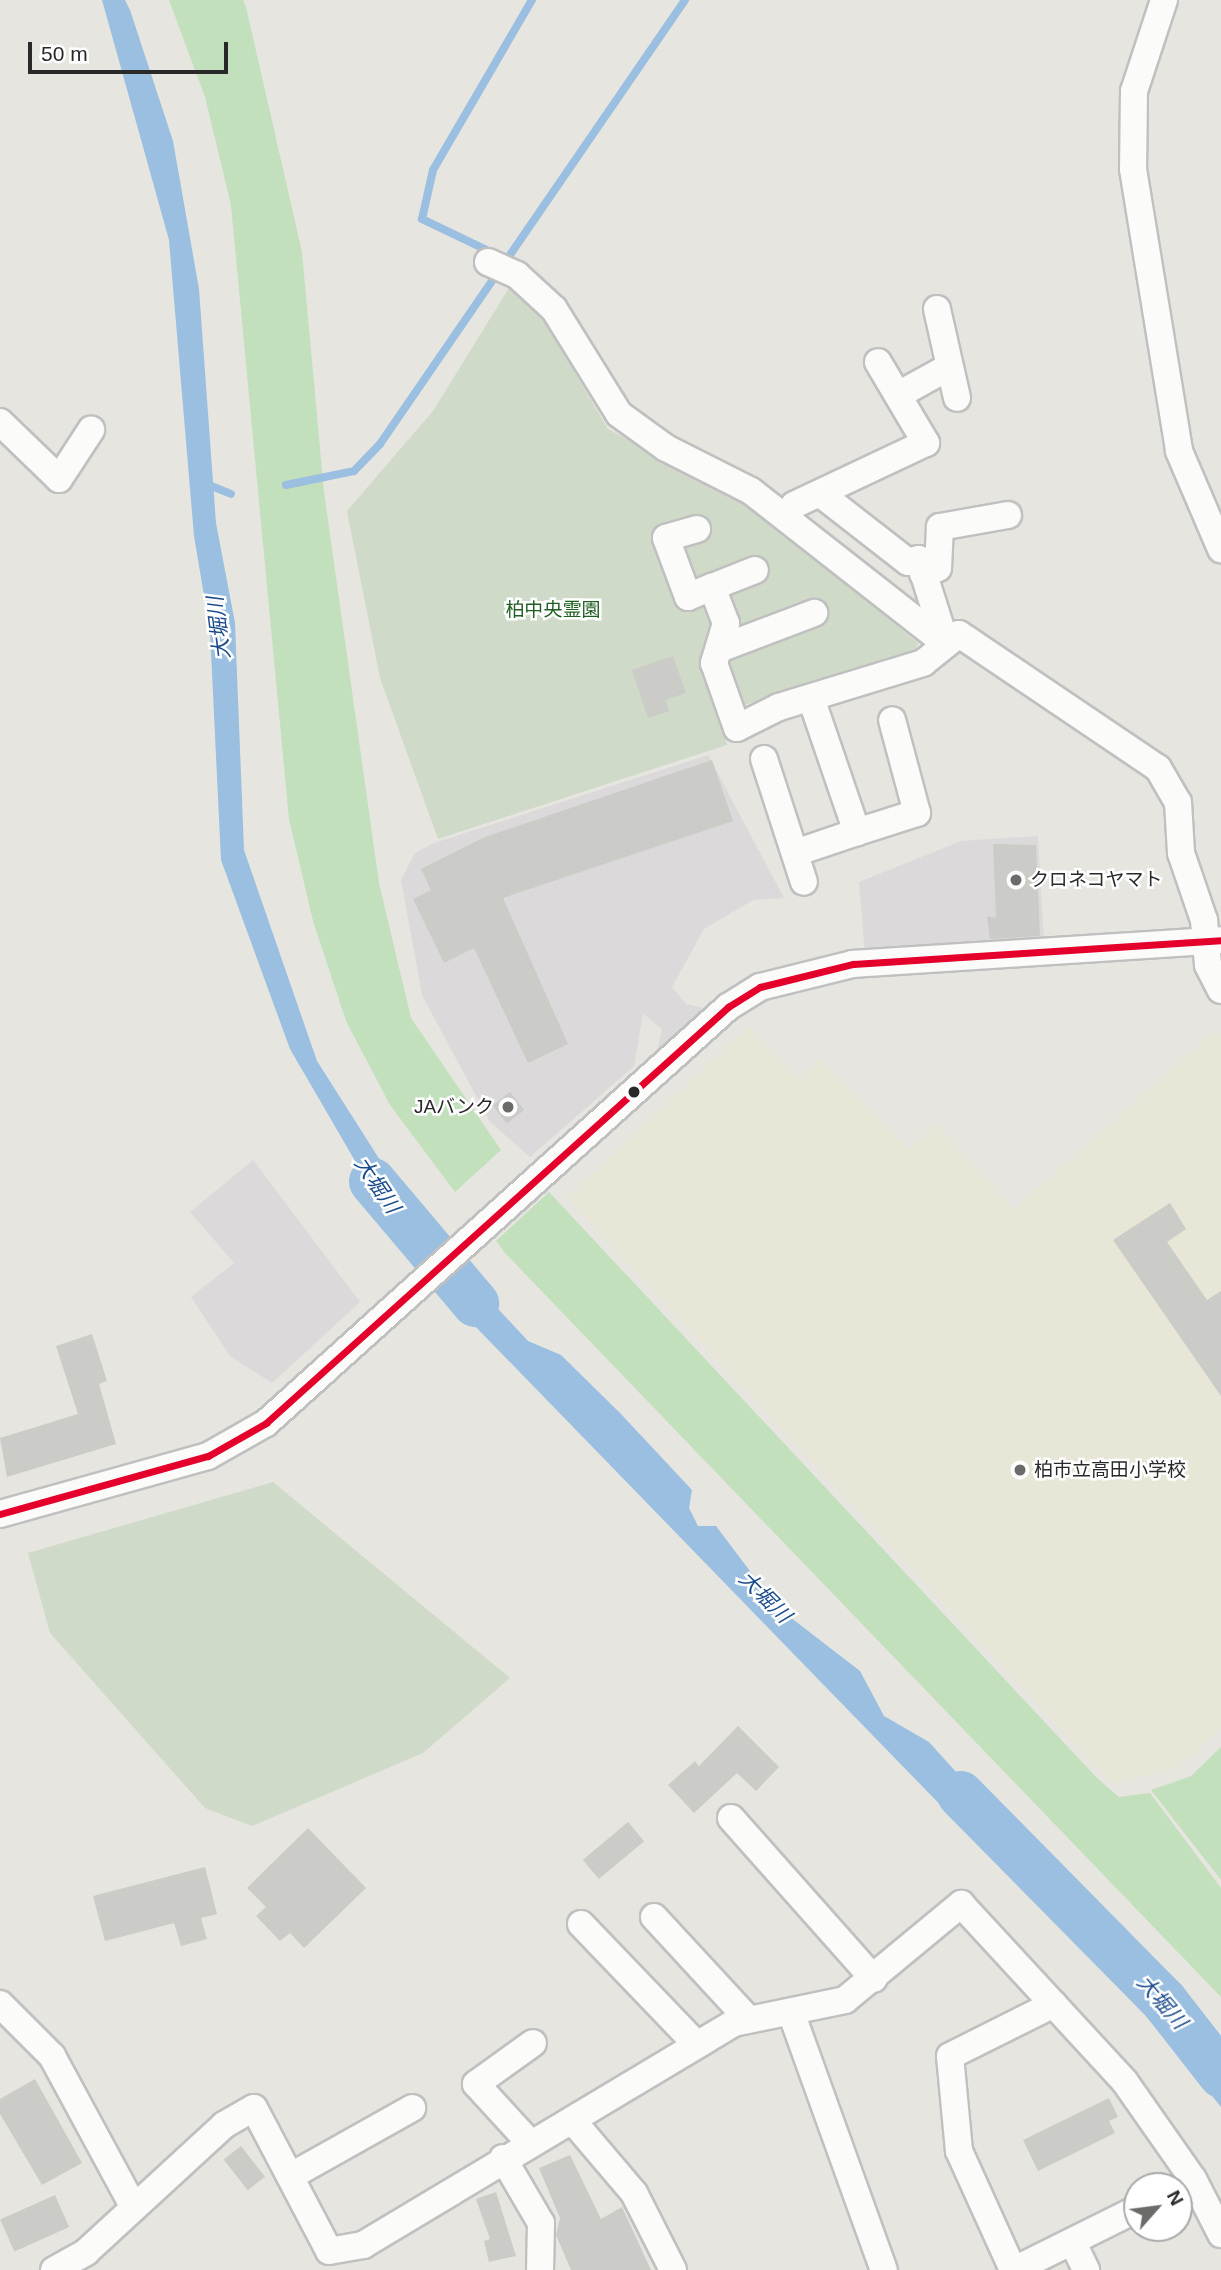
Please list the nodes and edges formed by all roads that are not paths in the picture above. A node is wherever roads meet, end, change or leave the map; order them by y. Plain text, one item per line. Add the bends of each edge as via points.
1 (1164, 0) edge
2 (488, 262) dead end
3 (937, 309) dead end
4 (878, 362) dead end
5 (950, 367) junction
6 (900, 394) junction
7 (957, 398) dead end
8 (0, 422) edge
9 (91, 429) dead end
10 (822, 495) junction
11 (794, 505) dead end
12 (1008, 515) dead end
13 (697, 529) dead end
14 (1221, 549) edge
15 (921, 566) junction
16 (755, 570) dead end
17 (712, 587) junction
18 (814, 614) dead end
19 (946, 643) junction
20 (719, 649) junction
21 (811, 698) junction
22 (892, 720) dead end
23 (764, 760) dead end
24 (857, 832) junction
25 (798, 852) junction
26 (804, 882) dead end
27 (1214, 941) edge
28 (1221, 990) edge
29 (0, 1514) edge
30 (731, 1818) dead end
31 (654, 1917) dead end
32 (581, 1924) dead end
33 (874, 1979) junction
34 (0, 2004) edge
35 (1054, 2004) junction
36 (792, 2015) junction
37 (748, 2019) junction
38 (533, 2043) dead end
39 (696, 2044) junction
40 (412, 2108) dead end
41 (572, 2120) junction
42 (530, 2143) junction
43 (503, 2158) junction
44 (1180, 2172) edge
45 (291, 2176) junction
46 (1193, 2192) edge
47 (132, 2204) junction
48 (1123, 2216) edge
49 (1221, 2234) edge
50 (1073, 2243) junction
51 (332, 2260) edge
52 (54, 2270) edge
53 (540, 2270) edge
54 (673, 2270) edge
55 (884, 2270) edge
56 (1013, 2270) edge
57 (1086, 2270) edge

1 - 14 street via 1134,92 1133,169 1179,452
2 - 19 street via 517,275 554,309 619,414 666,448 751,491
3 - 5 street
4 - 6 street
5 - 6 street
5 - 7 street
6 - 10 street via 926,443
8 - 9 street via 59,480
10 - 11 street
10 - 15 street via 908,562
12 - 15 street via 940,527 938,568
13 - 17 street via 666,538 688,597
15 - 19 street
16 - 17 street
17 - 20 street via 726,623
18 - 20 street
19 - 21 street via 923,663
19 - 27 street via 970,636 1158,768 1178,802 1181,853
20 - 21 street via 714,663 737,728
21 - 24 street
22 - 24 street via 917,813
23 - 25 street
24 - 25 street
25 - 26 street
27 - 28 street via 1208,965
27 - 29 street via 853,964 760,987 728,1007 266,1423 208,1456
30 - 33 street
31 - 37 street
32 - 39 street
33 - 35 street via 961,1904
33 - 36 street via 845,2000
34 - 47 street via 52,2056
35 - 44 street via 1125,2082
35 - 56 street via 950,2056 959,2151
36 - 37 street
36 - 55 street
37 - 39 street
38 - 42 street via 476,2084
39 - 41 street
40 - 45 street
41 - 42 street
41 - 54 street via 634,2193
42 - 43 street
43 - 51 street
43 - 53 street via 541,2223
45 - 47 street via 254,2108 225,2125
45 - 51 street
46 - 49 street
47 - 52 street via 86,2252
48 - 50 street
50 - 56 street
50 - 57 street

